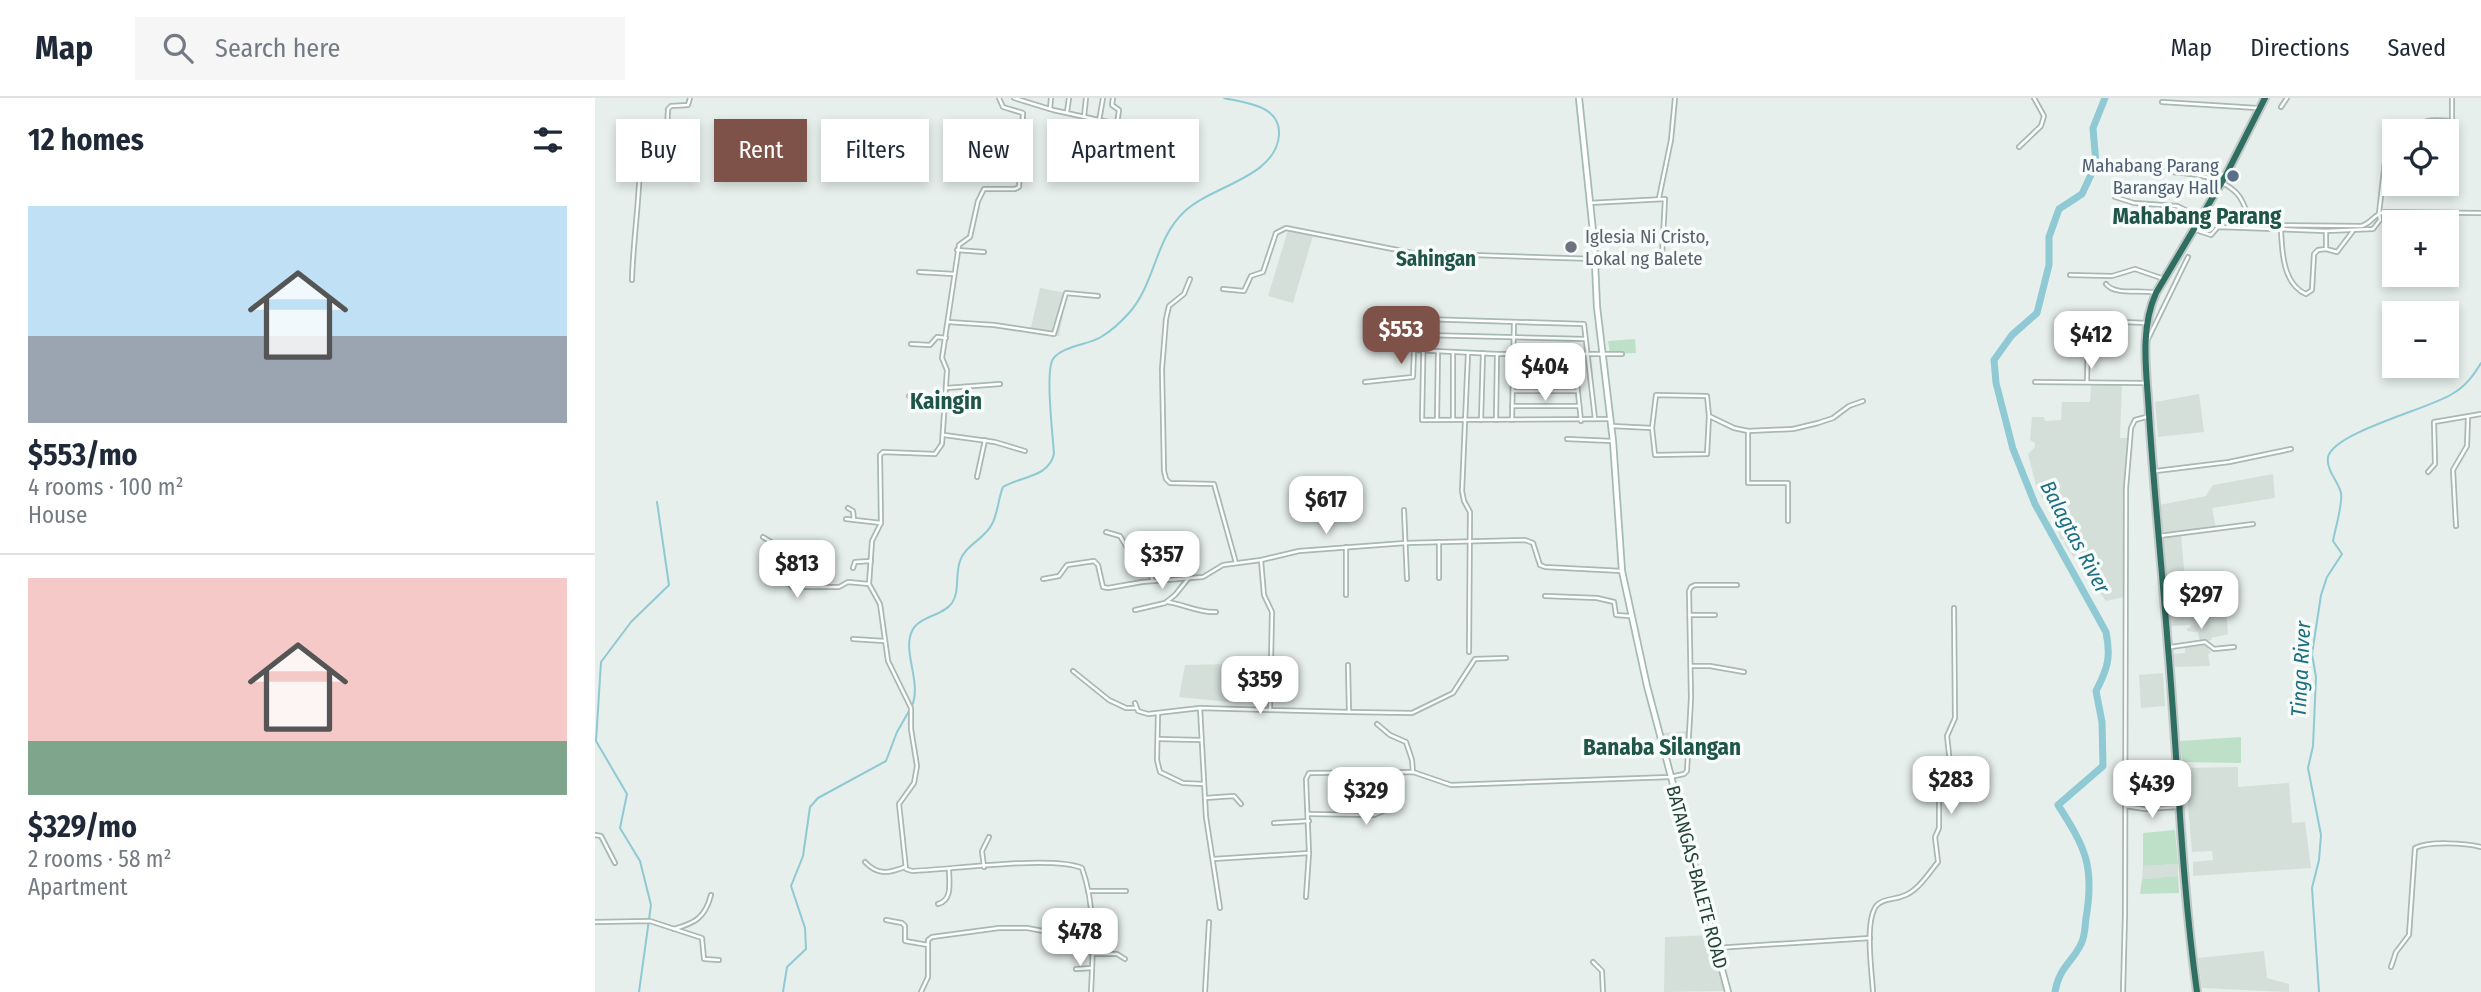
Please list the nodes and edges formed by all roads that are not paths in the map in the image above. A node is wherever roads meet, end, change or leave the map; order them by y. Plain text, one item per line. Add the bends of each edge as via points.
1 (690, 98) edge
2 (999, 98) edge
3 (1014, 98) edge
4 (1034, 98) edge
5 (1052, 98) edge
6 (1069, 98) edge
7 (1086, 98) edge
8 (1103, 98) edge
9 (1113, 98) edge
10 (1579, 98) edge
11 (1675, 98) edge
12 (2034, 98) edge
13 (2265, 98) edge
14 (2287, 98) edge
15 (2452, 98) edge
16 (2162, 102) dead end
17 (1033, 104) junction
18 (2281, 107) dead end
19 (2261, 108) junction
20 (1049, 109) junction
21 (1067, 113) junction
22 (1084, 117) junction
23 (1092, 119) edge
24 (1099, 119) edge
25 (1118, 119) edge
26 (2452, 119) edge
27 (2019, 147) dead end
28 (2186, 165) dead end
29 (2141, 170) dead end
30 (2225, 175) junction
31 (2117, 181) dead end
32 (2221, 183) junction
33 (2382, 187) edge
34 (1659, 198) junction
35 (1589, 203) junction
36 (2379, 213) junction
37 (2481, 214) edge
38 (2201, 217) junction
39 (2194, 229) junction
40 (2281, 230) junction
41 (2353, 230) junction
42 (2326, 232) junction
43 (2326, 249) junction
44 (957, 250) junction
45 (984, 252) dead end
46 (1663, 256) dead end
47 (2187, 257) dead end
48 (1594, 259) junction
49 (919, 272) dead end
50 (954, 274) junction
51 (2070, 275) dead end
52 (1190, 279) dead end
53 (2164, 279) junction
54 (632, 280) dead end
55 (2106, 284) dead end
56 (1223, 289) dead end
57 (2156, 293) junction
58 (1098, 296) dead end
59 (2072, 320) dead end
60 (948, 321) junction
61 (1514, 323) junction
62 (2148, 323) junction
63 (2088, 333) dead end
64 (1424, 335) junction
65 (1514, 337) junction
66 (946, 338) junction
67 (1586, 339) junction
68 (2145, 343) junction
69 (911, 344) dead end
70 (1424, 351) junction
71 (1439, 351) junction
72 (1453, 352) junction
73 (1468, 353) junction
74 (1483, 353) junction
75 (1513, 353) junction
76 (1497, 354) junction
77 (1622, 354) dead end
78 (1574, 355) junction
79 (1588, 355) junction
80 (1604, 355) junction
81 (1365, 382) dead end
82 (2035, 382) dead end
83 (2087, 382) junction
84 (2147, 383) junction
85 (1000, 384) dead end
86 (946, 388) junction
87 (1513, 391) junction
88 (1577, 391) junction
89 (909, 396) dead end
90 (946, 399) junction
91 (1863, 401) dead end
92 (1512, 406) junction
93 (1579, 406) junction
94 (2481, 414) edge
95 (1710, 416) junction
96 (2150, 417) junction
97 (2468, 417) junction
98 (1595, 419) junction
99 (1611, 419) junction
100 (1437, 420) junction
101 (1453, 420) junction
102 (1466, 420) junction
103 (1481, 420) junction
104 (1496, 420) junction
105 (1512, 420) junction
106 (1581, 421) junction
107 (1612, 426) junction
108 (1652, 428) junction
109 (1748, 431) junction
110 (944, 435) junction
111 (1567, 439) dead end
112 (985, 440) junction
113 (1613, 441) junction
114 (2291, 449) dead end
115 (1025, 451) dead end
116 (2153, 471) junction
117 (2428, 472) dead end
118 (977, 477) dead end
119 (848, 508) dead end
120 (1404, 510) dead end
121 (846, 519) dead end
122 (854, 520) junction
123 (1788, 521) dead end
124 (881, 523) junction
125 (2253, 524) dead end
126 (2456, 526) dead end
127 (1106, 532) dead end
128 (2158, 536) junction
129 (763, 537) dead end
130 (1405, 542) junction
131 (1439, 542) junction
132 (1469, 542) junction
133 (1346, 547) junction
134 (1261, 560) junction
135 (871, 561) junction
136 (1236, 563) junction
137 (853, 568) dead end
138 (1622, 571) junction
139 (1043, 579) dead end
140 (1188, 579) junction
141 (1407, 579) dead end
142 (1439, 579) dead end
143 (1153, 581) junction
144 (869, 584) junction
145 (1737, 585) dead end
146 (1346, 595) dead end
147 (1545, 596) dead end
148 (1167, 602) junction
149 (1954, 608) dead end
150 (1135, 610) dead end
151 (1216, 612) dead end
152 (1715, 614) dead end
153 (1689, 615) junction
154 (1630, 616) junction
155 (853, 639) dead end
156 (884, 641) junction
157 (2168, 647) junction
158 (2234, 648) dead end
159 (1469, 653) dead end
160 (1506, 658) dead end
161 (1348, 665) dead end
162 (1691, 666) junction
163 (1073, 671) dead end
164 (1744, 671) dead end
165 (1201, 708) junction
166 (1270, 710) junction
167 (1349, 712) junction
168 (1158, 714) junction
169 (1377, 724) dead end
170 (1158, 739) junction
171 (1201, 740) junction
172 (1413, 772) junction
173 (1670, 777) junction
174 (1205, 784) junction
175 (1381, 792) dead end
176 (1205, 798) junction
177 (1241, 804) dead end
178 (2125, 806) junction
179 (2180, 807) junction
180 (1309, 814) junction
181 (1309, 821) junction
182 (1274, 823) dead end
183 (595, 835) edge
184 (989, 837) dead end
185 (2481, 847) edge
186 (1310, 853) junction
187 (1213, 859) junction
188 (865, 862) dead end
189 (615, 863) dead end
190 (905, 867) junction
191 (984, 867) junction
192 (949, 869) junction
193 (1088, 891) junction
194 (1126, 891) dead end
195 (711, 895) dead end
196 (1306, 897) dead end
197 (939, 904) dead end
198 (1220, 908) dead end
199 (1061, 915) dead end
200 (886, 920) dead end
201 (595, 922) edge
202 (1209, 922) dead end
203 (674, 929) junction
204 (1091, 931) junction
205 (1062, 932) junction
206 (1870, 938) junction
207 (1093, 944) junction
208 (928, 945) junction
209 (1073, 945) dead end
210 (1716, 948) junction
211 (1094, 954) junction
212 (1125, 959) dead end
213 (719, 960) dead end
214 (1593, 962) dead end
215 (2391, 967) dead end
216 (1092, 968) junction
217 (1076, 969) dead end
218 (921, 992) edge
219 (1091, 992) edge
220 (1205, 992) edge
221 (1603, 992) edge
222 (1728, 992) edge
223 (1873, 992) edge
224 (2123, 992) edge
225 (2197, 992) edge

1 - 54 street via 688,105 668,108 666,152 644,153 641,158
2 - 44 street via 1003,107 1023,113 1019,187 984,189 970,237
3 - 17 street
4 - 17 street
5 - 20 street
6 - 21 street
7 - 22 street
8 - 24 street
9 - 25 street
10 - 35 main road, BATANGAS-BALETE ROAD
11 - 34 street
12 - 27 street via 2044,116 2041,126
13 - 19 highway
14 - 18 street
15 - 26 street
16 - 19 street
17 - 20 street
19 - 30 highway
20 - 21 street
21 - 22 street
22 - 23 street
28 - 30 street
29 - 32 street via 2189,174
30 - 32 highway
31 - 38 street via 2115,198 2177,206
32 - 36 street via 2236,193 2252,222 2260,226 2361,226
32 - 38 highway
33 - 36 street
34 - 35 street
34 - 46 street via 1665,199
35 - 48 main road, BATANGAS-BALETE ROAD
36 - 37 street
36 - 41 street via 2379,223 2373,229
38 - 39 highway
39 - 40 street via 2208,235 2218,227
39 - 53 highway
40 - 42 street
40 - 43 street via 2286,270 2304,293 2312,290 2314,254
41 - 42 street
41 - 43 street via 2337,252
42 - 43 street
44 - 45 street
44 - 50 street
47 - 68 street
48 - 56 street via 1413,253 1286,228 1276,233 1263,272 1251,276 1244,291
48 - 80 main road, BATANGAS-BALETE ROAD
49 - 50 street
50 - 60 street
51 - 53 street via 2108,276 2135,268
52 - 136 street via 1184,294 1169,306 1166,318 1161,369 1164,471 1170,483 1214,484
53 - 57 highway
55 - 57 street via 2115,290
57 - 62 highway
58 - 60 street via 1066,293 1054,334
59 - 62 street
60 - 66 street
61 - 64 street via 1424,319
61 - 65 street
61 - 67 street via 1584,324
62 - 68 highway
63 - 83 street
64 - 65 street
64 - 70 street
65 - 67 street
65 - 75 street
66 - 69 street via 937,337 931,345
66 - 86 street
67 - 79 street
68 - 84 highway
70 - 71 street
70 - 81 street via 1414,350 1413,377
70 - 100 street via 1422,420
71 - 72 street
71 - 100 street
72 - 73 street
72 - 101 street
73 - 74 street
73 - 102 street
74 - 76 street
74 - 103 street
75 - 76 street
75 - 78 street
75 - 87 street
76 - 104 street
77 - 80 street
78 - 79 street
78 - 88 street
79 - 80 street
79 - 98 street
80 - 99 main road, BATANGAS-BALETE ROAD
82 - 83 street
83 - 84 street
84 - 96 highway
85 - 86 street
86 - 90 street
87 - 88 street
87 - 92 street
88 - 93 street
89 - 90 street
90 - 110 street
91 - 109 street via 1818,423
92 - 93 street
92 - 105 street
93 - 106 street
94 - 97 street
95 - 108 street via 1707,396 1656,394
95 - 108 street via 1707,454 1655,455
95 - 109 street
96 - 116 highway
96 - 178 street via 2138,419 2131,428 2126,488
97 - 117 street via 2434,422 2435,464
97 - 126 street via 2467,446 2453,470
98 - 99 street
98 - 106 street
99 - 107 main road, BATANGAS-BALETE ROAD
100 - 101 street
101 - 102 street
102 - 103 street
102 - 132 street via 1462,491 1470,512
103 - 104 street
104 - 105 street
105 - 106 street
107 - 108 street
107 - 113 main road, BATANGAS-BALETE ROAD
109 - 123 street via 1748,483 1787,483
110 - 112 street
110 - 124 street via 935,454 880,455
111 - 113 street
112 - 115 street
112 - 118 street
113 - 138 main road, BATANGAS-BALETE ROAD
114 - 116 street
116 - 128 highway
119 - 122 street
120 - 130 street
121 - 122 street
122 - 124 street
124 - 135 street via 873,538
125 - 128 street
127 - 143 street via 1120,536 1131,555 1145,559
128 - 157 highway
129 - 144 street via 776,545 792,587
130 - 131 street
130 - 133 street
130 - 141 street
131 - 132 street
131 - 142 street
132 - 138 street via 1531,541 1545,567
132 - 159 street
133 - 134 street
133 - 146 street
134 - 136 street
134 - 166 street via 1264,595 1272,612
135 - 137 street via 855,562
135 - 144 street
136 - 140 street
138 - 154 main road, BATANGAS-BALETE ROAD
139 - 143 street via 1059,576 1067,565 1094,561 1105,588
140 - 143 street
140 - 148 street
144 - 156 street via 880,604
145 - 153 street via 1691,587
147 - 154 street via 1597,598 1614,602 1616,615
148 - 150 street
148 - 151 street
149 - 206 street via 1955,718 1947,736 1950,763 1939,791 1938,862 1915,889 1877,906
152 - 153 street
153 - 162 street
154 - 173 main road, BATANGAS-BALETE ROAD
155 - 156 street
156 - 190 street via 891,671 911,708 917,760 914,783 899,804
157 - 158 street via 2205,642 2214,649
157 - 179 highway
160 - 167 street via 1475,659 1453,693 1412,713
161 - 167 street
162 - 164 street
162 - 173 street via 1687,771
163 - 168 street via 1109,700 1126,708 1135,705 1144,714
165 - 166 street
165 - 168 street
165 - 171 street
166 - 167 street
168 - 170 street
169 - 172 street via 1406,742
170 - 171 street
170 - 174 street via 1160,772 1184,783
171 - 174 street
172 - 173 street via 1451,785
172 - 180 street via 1309,773 1305,779
173 - 210 main road, BATANGAS-BALETE ROAD
174 - 176 street
175 - 180 street via 1385,807 1377,814
176 - 177 street via 1234,796
176 - 187 street
178 - 179 street
178 - 224 street
179 - 225 highway
180 - 181 street
181 - 182 street
181 - 186 street
183 - 189 street via 604,840
184 - 191 street via 982,851
185 - 215 street via 2414,848 2409,935
186 - 187 street
186 - 196 street
187 - 198 street
188 - 190 street via 880,873
190 - 192 street via 912,871
191 - 192 street
191 - 193 street via 1076,866 1082,868
192 - 197 street via 948,897
193 - 194 street
193 - 204 street
195 - 203 street via 697,922
199 - 205 street
200 - 208 street via 905,926 905,941
201 - 203 street via 650,921
202 - 220 street
203 - 213 street via 702,937 702,957
204 - 205 street
204 - 207 street
205 - 208 street via 999,928 932,937
206 - 210 street
206 - 223 street
207 - 209 street
207 - 211 street
208 - 218 street via 928,977
210 - 222 main road, BATANGAS-BALETE ROAD
211 - 212 street via 1117,954
211 - 216 street
214 - 221 street via 1602,971
216 - 217 street
216 - 219 street

